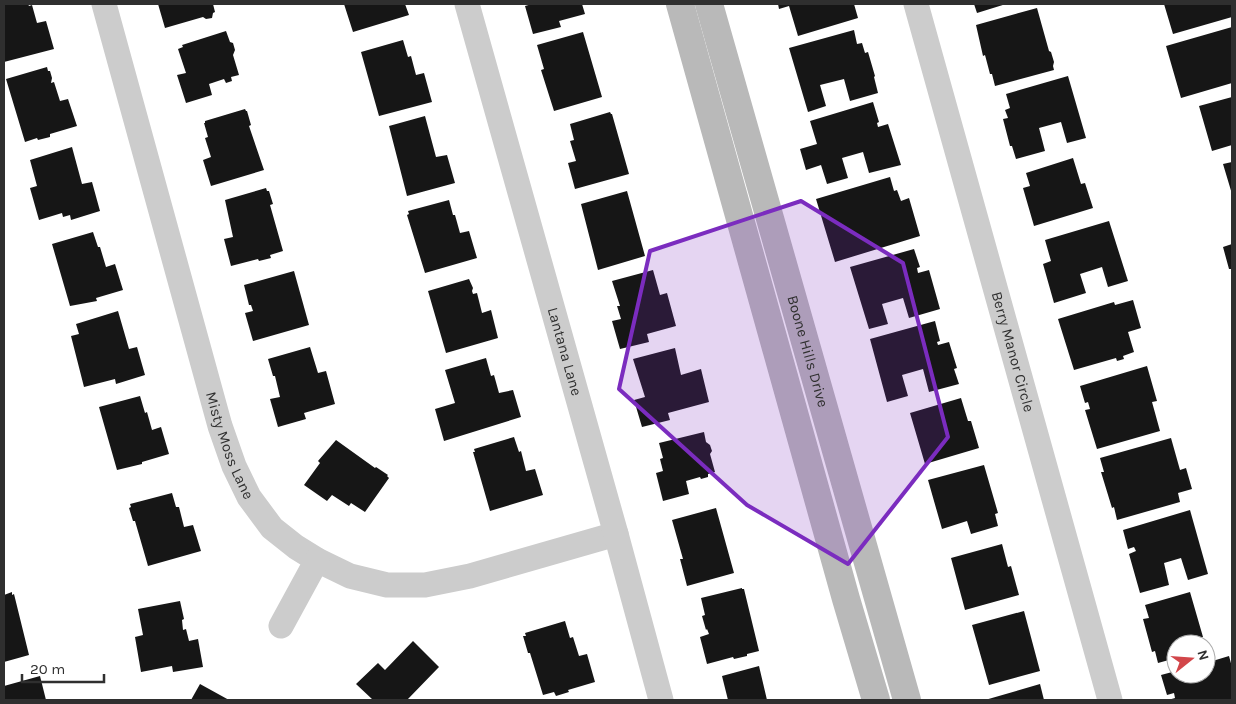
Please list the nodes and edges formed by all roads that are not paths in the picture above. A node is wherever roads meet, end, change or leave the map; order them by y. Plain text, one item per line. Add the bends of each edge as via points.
1 (104, 4) edge
2 (467, 4) edge
3 (680, 4) edge
4 (709, 4) edge
5 (916, 4) edge
6 (616, 534) junction
7 (317, 560) junction
8 (280, 626) dead end
9 (661, 700) edge
10 (876, 700) edge
11 (906, 700) edge
12 (1110, 700) edge

1 - 7 street, Misty Moss Lane via 220,426 234,466 249,498 272,528
2 - 6 street, Lantana Lane
3 - 10 street, Boone Hills Drive
4 - 11 street, Boone Hills Drive
5 - 12 street, Berry Manor Circle
6 - 7 street, Misty Moss Lane via 470,576 425,585 378,583 350,576
6 - 9 street, Lantana Lane
7 - 8 street

